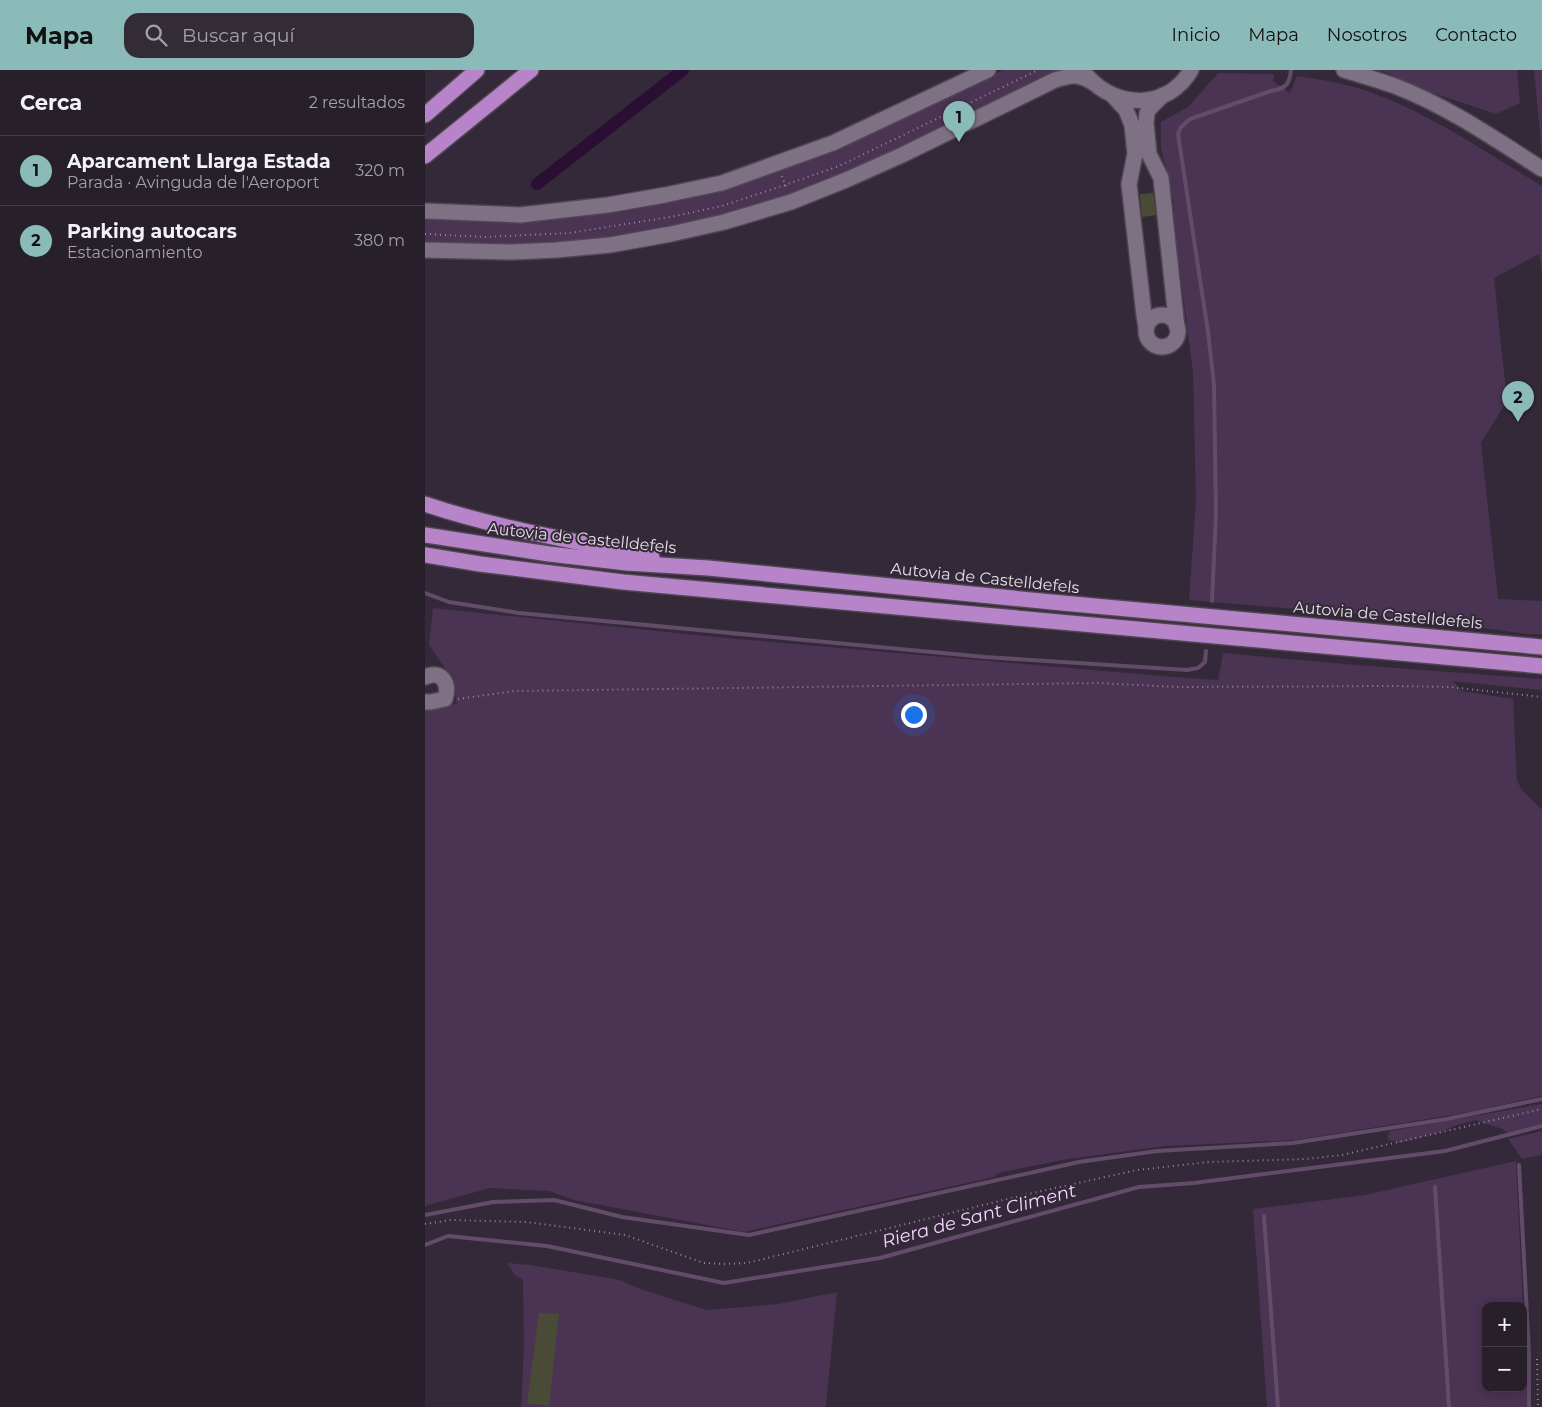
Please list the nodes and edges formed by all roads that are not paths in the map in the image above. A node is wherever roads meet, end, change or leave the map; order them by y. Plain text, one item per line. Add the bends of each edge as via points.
1 (476, 70) edge
2 (531, 70) edge
3 (987, 70) edge
4 (1083, 70) edge
5 (1343, 70) edge
6 (1191, 72) edge
7 (1093, 83) junction
8 (1163, 95) junction
9 (1114, 96) junction
10 (425, 104) edge
11 (425, 115) edge
12 (426, 155) edge
13 (1542, 169) edge
14 (425, 211) edge
15 (425, 250) edge
16 (1146, 327) junction
17 (1177, 328) junction
18 (425, 504) edge
19 (425, 535) edge
20 (425, 555) edge
21 (708, 568) junction
22 (1542, 647) edge
23 (1542, 666) edge
24 (425, 677) edge
25 (425, 702) edge

1 - 10 highway
1 - 11 highway
2 - 12 highway
3 - 14 street via 833,143 721,183 665,196 520,215
4 - 7 street
5 - 13 street via 1395,86 1421,98
6 - 8 street
7 - 9 street
7 - 15 street via 1076,75 1055,80 846,180 791,202 724,222 671,234 556,250
8 - 9 street via 1138,101
8 - 17 street via 1149,109 1146,123 1149,154 1161,178
9 - 16 street via 1126,110 1132,125 1135,154 1129,184
16 - 17 street via 1154,317 1163,315 1172,319
16 - 17 street via 1148,339 1160,346 1173,341
18 - 21 highway via 543,536
19 - 21 highway, Autovia de Castelldefels via 549,554
20 - 23 highway via 623,582
21 - 22 highway, Autovia de Castelldefels
24 - 25 street via 437,675 447,685 445,699

